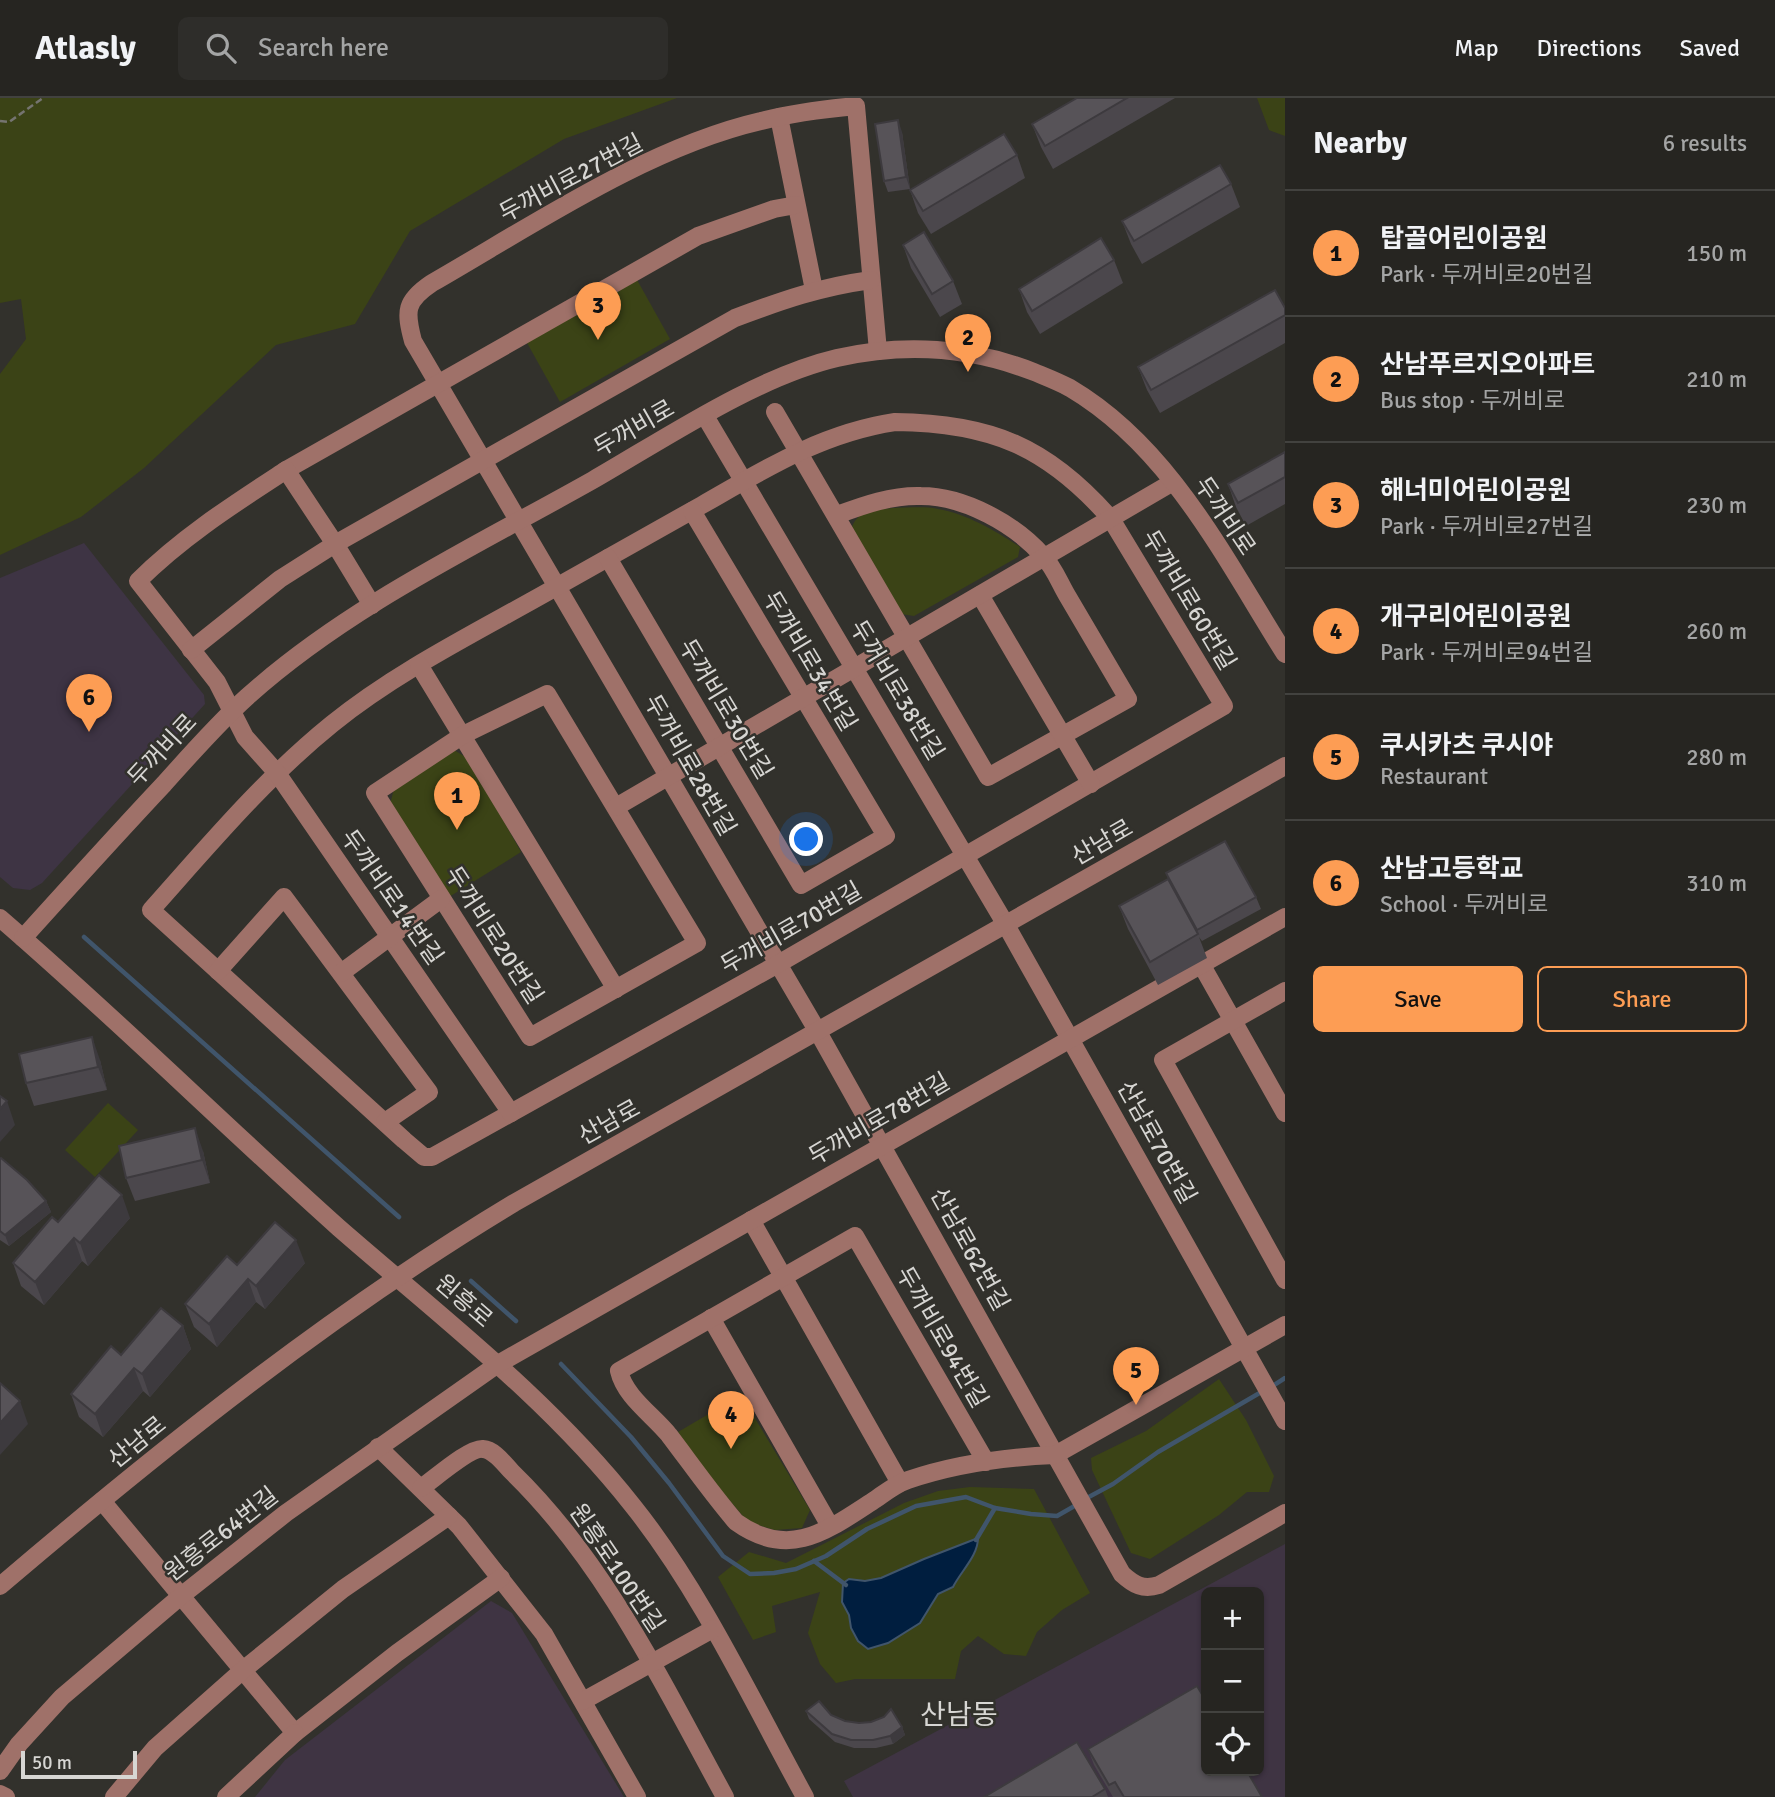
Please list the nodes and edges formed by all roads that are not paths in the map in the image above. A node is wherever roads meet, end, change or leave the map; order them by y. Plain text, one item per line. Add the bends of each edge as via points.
1 (779, 117) junction
2 (796, 205) junction
3 (871, 280) junction
4 (814, 290) junction
5 (878, 351) junction
6 (439, 385) junction
7 (775, 412) dead end
8 (705, 416) junction
9 (799, 451) junction
10 (484, 461) junction
11 (286, 470) junction
12 (744, 481) junction
13 (1173, 482) junction
14 (692, 511) junction
15 (837, 515) junction
16 (1111, 519) junction
17 (519, 522) junction
18 (335, 544) junction
19 (1045, 557) junction
20 (608, 558) junction
21 (557, 587) junction
22 (980, 595) junction
23 (372, 605) junction
24 (907, 638) junction
25 (191, 650) junction
26 (1285, 654) edge
27 (419, 666) junction
28 (856, 668) junction
29 (803, 698) junction
30 (1224, 706) joint
31 (231, 712) junction
32 (463, 735) junction
33 (1063, 736) junction
34 (719, 747) junction
35 (1285, 766) edge
36 (277, 773) junction
37 (668, 776) junction
38 (1091, 784) junction
39 (616, 807) junction
40 (966, 856) junction
41 (801, 885) joint
42 (441, 899) junction
43 (1285, 917) edge
44 (0, 918) edge
45 (1006, 925) junction
46 (390, 937) junction
47 (23, 938) junction
48 (778, 964) junction
49 (1201, 964) junction
50 (218, 971) junction
51 (341, 973) junction
52 (616, 989) junction
53 (1285, 990) edge
54 (1233, 1020) junction
55 (818, 1032) junction
56 (1071, 1038) junction
57 (1285, 1112) edge
58 (511, 1113) junction
59 (385, 1122) junction
60 (883, 1145) junction
61 (751, 1220) junction
62 (397, 1277) junction
63 (783, 1277) junction
64 (1285, 1280) edge
65 (711, 1318) junction
66 (1285, 1325) edge
67 (1245, 1348) junction
68 (498, 1364) junction
69 (1285, 1421) edge
70 (378, 1447) junction
71 (1055, 1455) junction
72 (986, 1462) junction
73 (900, 1483) junction
74 (421, 1489) junction
75 (102, 1501) junction
76 (1285, 1513) edge
77 (449, 1516) junction
78 (830, 1526) junction
79 (502, 1578) junction
80 (0, 1586) edge
81 (181, 1596) junction
82 (713, 1629) junction
83 (651, 1663) junction
84 (243, 1670) junction
85 (583, 1701) junction
86 (295, 1733) junction
87 (0, 1771) edge
88 (0, 1794) edge
89 (6, 1797) edge
90 (114, 1797) edge
91 (226, 1797) edge
92 (637, 1797) edge
93 (725, 1797) edge
94 (805, 1797) edge

1 - 2 street
1 - 3 street, 두꺼비로27번길 via 856,106
1 - 6 street, 두꺼비로27번길 via 699,140 643,164 418,292 407,319 413,341
2 - 4 street
2 - 6 street via 698,236
3 - 4 street
3 - 5 street
4 - 10 street via 735,318
5 - 8 street, 두꺼비로 via 792,372
5 - 13 street, 두꺼비로 via 968,352 1009,362 1068,387 1115,419
6 - 10 street, 두꺼비로27번길
6 - 11 street
7 - 9 street
8 - 12 street, 두꺼비로38번길
8 - 17 street, 두꺼비로
9 - 12 street
9 - 15 street
9 - 16 street, 두꺼비로60번길 via 866,426 895,422 964,426 1029,450 1059,469
10 - 17 street, 두꺼비로27번길
10 - 18 street
11 - 18 street
11 - 25 street, 두꺼비로14번길 via 217,515 138,581
12 - 14 street
12 - 28 street, 두꺼비로38번길
13 - 16 street, 두꺼비로60번길
13 - 26 street, 두꺼비로
14 - 20 street
14 - 29 street, 두꺼비로34번길
15 - 19 street via 888,499 922,495 948,500 1004,522
15 - 24 street
16 - 19 street, 두꺼비로60번길
16 - 30 street, 두꺼비로60번길
17 - 21 street, 두꺼비로28번길
17 - 23 street, 두꺼비로
18 - 23 street
18 - 25 street via 280,579
19 - 22 street, 두꺼비로60번길
19 - 33 street via 1128,699
20 - 21 street
20 - 34 street, 두꺼비로30번길
21 - 27 street
21 - 37 street, 두꺼비로28번길
22 - 24 street, 두꺼비로60번길
22 - 33 street
23 - 31 street, 두꺼비로 via 332,630
24 - 28 street, 두꺼비로60번길
24 - 33 street via 988,777
25 - 31 street, 두꺼비로14번길 via 217,682
27 - 32 street
27 - 36 street via 334,722
28 - 29 street, 두꺼비로60번길
28 - 40 street, 두꺼비로38번길
29 - 34 street, 두꺼비로60번길
29 - 41 street, 두꺼비로34번길 via 886,836
30 - 38 street, 두꺼비로70번길
31 - 36 street, 두꺼비로14번길 via 245,737
31 - 47 street, 두꺼비로
32 - 39 street, 두꺼비로20번길 via 547,694
32 - 42 street, 두꺼비로20번길 via 375,793
32 - 52 street
33 - 38 street
34 - 37 street, 두꺼비로60번길
34 - 41 street, 두꺼비로30번길
35 - 45 street, 산남로
36 - 46 street, 두꺼비로14번길
36 - 50 street, 두꺼비로70번길 via 151,911
37 - 39 street, 두꺼비로60번길
37 - 48 street, 두꺼비로28번길
38 - 40 street, 두꺼비로70번길
39 - 52 street, 두꺼비로20번길 via 697,943
40 - 45 street, 두꺼비로38번길
40 - 48 street, 두꺼비로70번길
42 - 46 street
42 - 52 street, 두꺼비로20번길 via 530,1037
43 - 49 street, 두꺼비로78번길
44 - 47 street, 원흥로
45 - 55 street, 산남로
45 - 56 street, 산남로70번길
46 - 51 street
46 - 58 street, 두꺼비로14번길
47 - 62 street, 원흥로
48 - 55 street, 두꺼비로28번길
48 - 58 street, 두꺼비로70번길
49 - 54 street
49 - 56 street, 두꺼비로78번길
50 - 51 street via 284,897
50 - 59 street, 두꺼비로70번길
51 - 59 street via 429,1092
53 - 54 street
54 - 57 street
54 - 64 street via 1163,1060
55 - 60 street, 산남로62번길
55 - 62 street, 산남로 via 514,1203
56 - 60 street, 두꺼비로78번길
56 - 67 street, 산남로70번길
58 - 59 street, 두꺼비로70번길 via 432,1157 424,1157
60 - 61 street, 두꺼비로78번길
60 - 71 street, 산남로62번길
61 - 63 street
61 - 68 street, 두꺼비로78번길
62 - 68 street, 원흥로
62 - 75 street, 산남로
63 - 65 street
63 - 72 street, 두꺼비로94번길 via 855,1236
63 - 73 street
65 - 78 street
65 - 78 street via 619,1371 621,1382 749,1532 785,1542 805,1539
66 - 67 street
67 - 69 street, 산남로70번길
67 - 71 street
68 - 70 street, 원흥로64번길
68 - 82 street, 원흥로 via 582,1445 632,1504 666,1549
70 - 74 street
70 - 81 street, 원흥로64번길
71 - 72 street
71 - 76 street, 산남로62번길 via 1132,1584 1150,1587
72 - 73 street
73 - 78 street
74 - 77 street
74 - 83 street, 원흥로100번길 via 471,1452 481,1448 492,1452 567,1532
75 - 80 street, 산남로
75 - 81 street
77 - 79 street
77 - 84 street via 343,1589
79 - 85 street via 544,1634
79 - 86 street
81 - 84 street
81 - 87 street, 원흥로64번길 via 62,1697
82 - 83 street
82 - 94 street, 원흥로
83 - 85 street
83 - 93 street, 원흥로100번길
84 - 86 street
84 - 90 street via 155,1748
85 - 92 street
86 - 91 street
88 - 89 street

